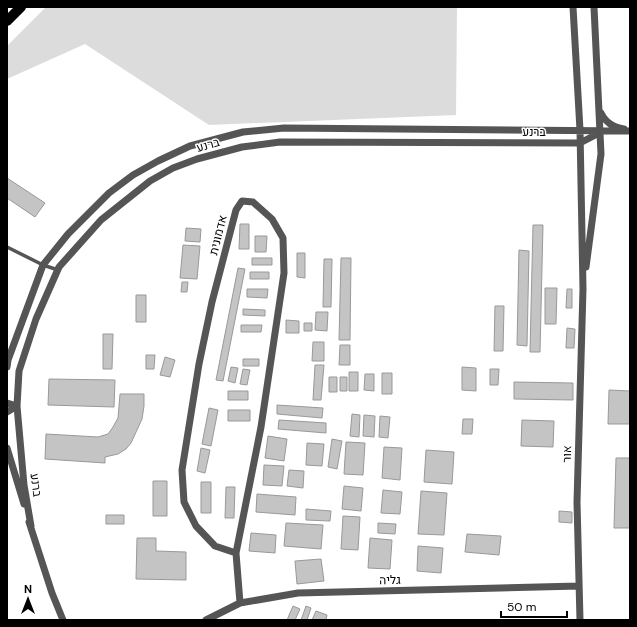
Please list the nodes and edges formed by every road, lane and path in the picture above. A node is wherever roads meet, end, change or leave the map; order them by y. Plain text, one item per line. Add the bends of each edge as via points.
1 (21, 7) edge
2 (573, 7) edge
3 (594, 7) edge
4 (7, 21) edge
5 (600, 109) junction
6 (580, 130) junction
7 (630, 130) edge
8 (601, 132) junction
9 (228, 136) junction
10 (580, 143) junction
11 (233, 149) junction
12 (7, 247) edge
13 (43, 265) junction
14 (58, 270) junction
15 (583, 289) junction
16 (7, 367) edge
17 (7, 403) edge
18 (17, 406) junction
19 (7, 412) edge
20 (7, 448) edge
21 (30, 526) junction
22 (236, 553) junction
23 (579, 586) junction
24 (240, 603) junction
25 (63, 620) edge
26 (206, 620) edge
27 (580, 620) edge

1 - 4 main road
2 - 6 street
3 - 5 street
5 - 7 street via 604,119 611,125
5 - 8 street
6 - 8 street, ברנע
6 - 9 street, ברנע via 284,128
6 - 10 street
7 - 8 street
8 - 10 street, ברנע
8 - 15 street via 601,154
9 - 11 street
9 - 13 street, ברנע via 190,146 133,175 109,194 68,234
10 - 11 street, ברנע via 280,142
10 - 15 street
11 - 14 street, ברנע via 173,168 150,180 101,220
12 - 13 lane
13 - 14 lane
13 - 16 street, ברנע
14 - 18 street, ברנע via 36,319 19,371
15 - 23 street, אור via 577,502
17 - 18 street
18 - 19 street
18 - 21 street, ברנע
20 - 21 street, ברנע
21 - 25 street, ברנע
22 - 22 street, אדמונית via 261,426 284,273 283,238 272,218 253,202 242,201 236,210 212,302 182,470 184,502 196,526 216,546
22 - 24 street, אדמונית
23 - 24 street, גליה via 298,594
23 - 27 street, אור
24 - 26 street, גליה

